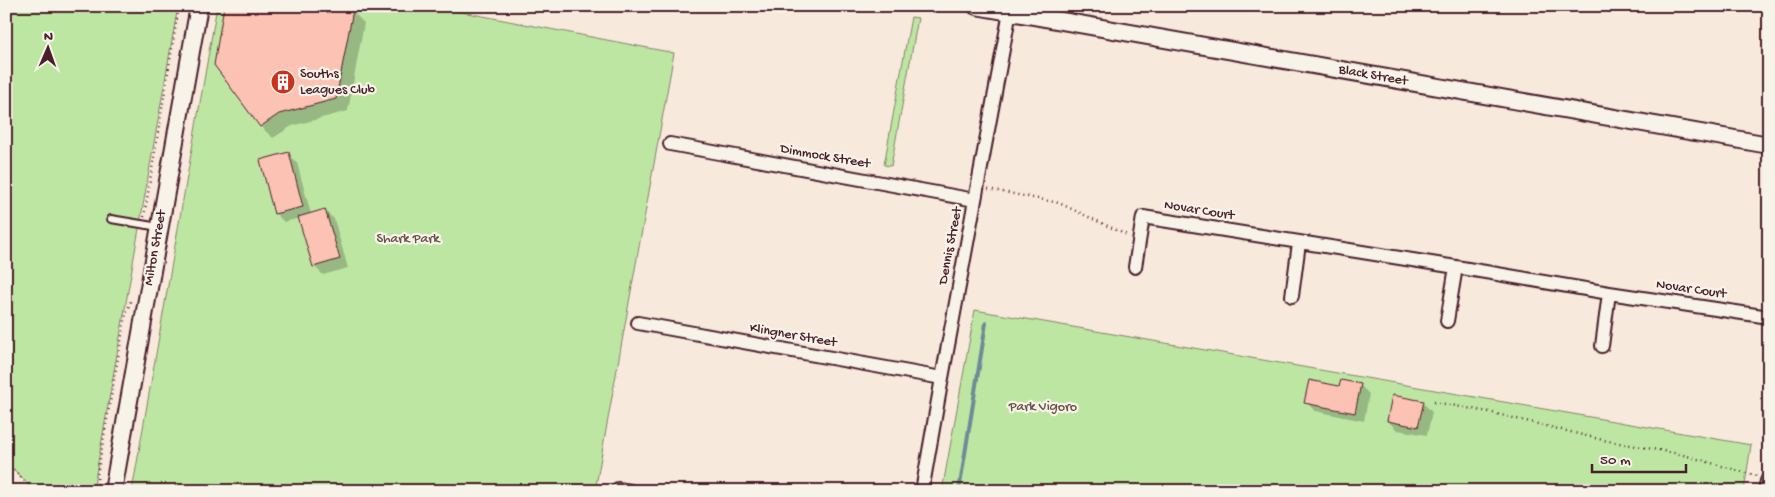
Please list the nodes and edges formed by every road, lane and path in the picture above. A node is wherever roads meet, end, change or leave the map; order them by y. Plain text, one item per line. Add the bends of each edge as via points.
1 (179, 6) edge
2 (199, 6) edge
3 (976, 6) edge
4 (1010, 9) edge
5 (670, 144) dead end
6 (1769, 145) edge
7 (976, 194) junction
8 (144, 213) dead end
9 (111, 219) dead end
10 (160, 227) junction
11 (1139, 241) junction
12 (1300, 242) junction
13 (1135, 267) dead end
14 (1456, 267) junction
15 (1610, 293) junction
16 (134, 294) dead end
17 (1292, 296) dead end
18 (1769, 317) edge
19 (1447, 321) dead end
20 (638, 323) dead end
21 (1602, 346) dead end
22 (942, 378) junction
23 (1434, 402) dead end
24 (6, 463) edge
25 (1765, 483) edge
26 (35, 491) edge
27 (98, 491) edge
28 (113, 491) edge
29 (618, 491) edge
30 (630, 491) edge
31 (922, 491) edge

1 - 8 path
2 - 10 street, Milton Street
3 - 4 street, Black Street
4 - 6 street, Black Street
4 - 7 street, Dennis Street
5 - 7 street, Dimmock Street
7 - 11 path via 1059,203
7 - 22 street, Dennis Street
9 - 10 lane
10 - 28 street, Milton Street
11 - 12 street, Novar Court via 1143,217
11 - 13 street, Novar Court
12 - 14 street, Novar Court
12 - 17 street
14 - 15 street, Novar Court
14 - 19 street
15 - 18 street, Novar Court
15 - 21 street
16 - 27 path via 126,313 97,475
20 - 22 street, Klingner Street
22 - 31 street, Dennis Street
23 - 25 path via 1680,454
24 - 26 path
29 - 30 street

